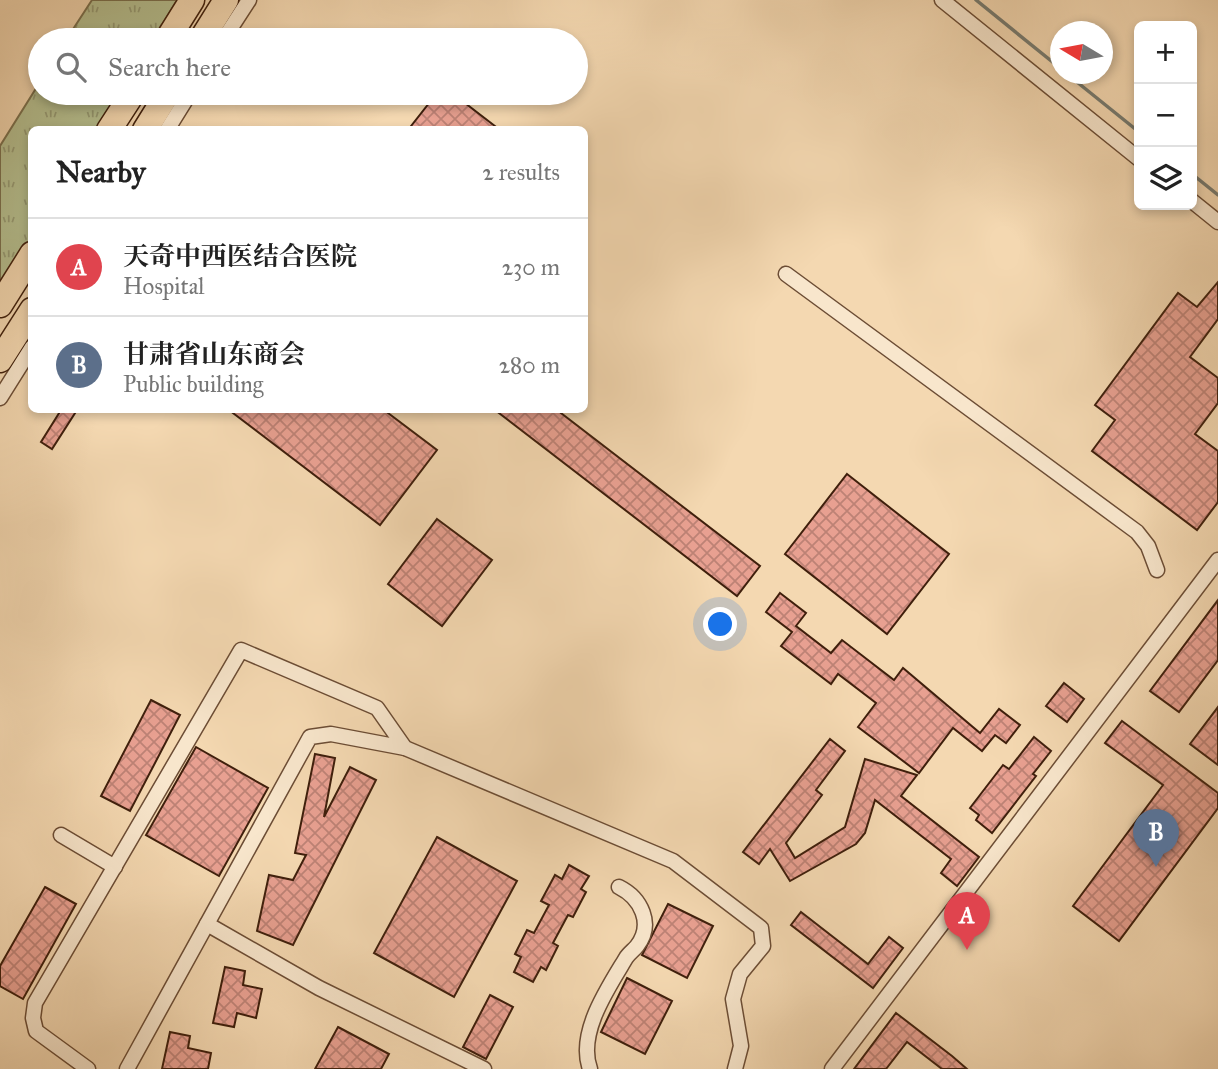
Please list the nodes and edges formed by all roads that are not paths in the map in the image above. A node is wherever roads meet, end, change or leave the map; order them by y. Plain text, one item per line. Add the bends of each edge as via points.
1 (192, 0) edge
2 (226, 0) edge
3 (249, 0) edge
4 (943, 0) edge
5 (174, 28) edge
6 (208, 28) edge
7 (231, 28) edge
8 (125, 105) edge
9 (161, 105) edge
10 (183, 105) edge
11 (112, 126) edge
12 (147, 126) edge
13 (169, 126) edge
14 (1134, 155) edge
15 (1197, 205) edge
16 (1218, 222) edge
17 (28, 260) edge
18 (786, 274) dead end
19 (0, 305) edge
20 (28, 316) edge
21 (28, 353) edge
22 (0, 360) edge
23 (0, 398) edge
24 (1217, 562) edge
25 (1157, 570) dead end
26 (405, 748) junction
27 (61, 835) dead end
28 (115, 867) junction
29 (619, 887) dead end
30 (207, 924) junction
31 (88, 1069) edge
32 (127, 1069) edge
33 (484, 1069) edge
34 (590, 1069) edge
35 (735, 1069) edge
36 (832, 1069) edge

1 - 5 highway
2 - 6 highway
3 - 7 street
4 - 14 street
8 - 11 highway
9 - 12 highway
10 - 13 street
15 - 16 street
17 - 19 highway
18 - 25 street via 1137,532
20 - 22 highway
21 - 23 street
24 - 36 street
26 - 28 street via 377,708 240,650
26 - 30 street via 331,734 310,737
26 - 35 street via 673,861 761,928 763,946 740,974 733,999 741,1046
27 - 28 street
28 - 31 street via 36,1003 33,1018 36,1031
29 - 34 street via 638,901 645,924 643,936 628,955 589,1030
30 - 32 street
30 - 33 street via 319,988

